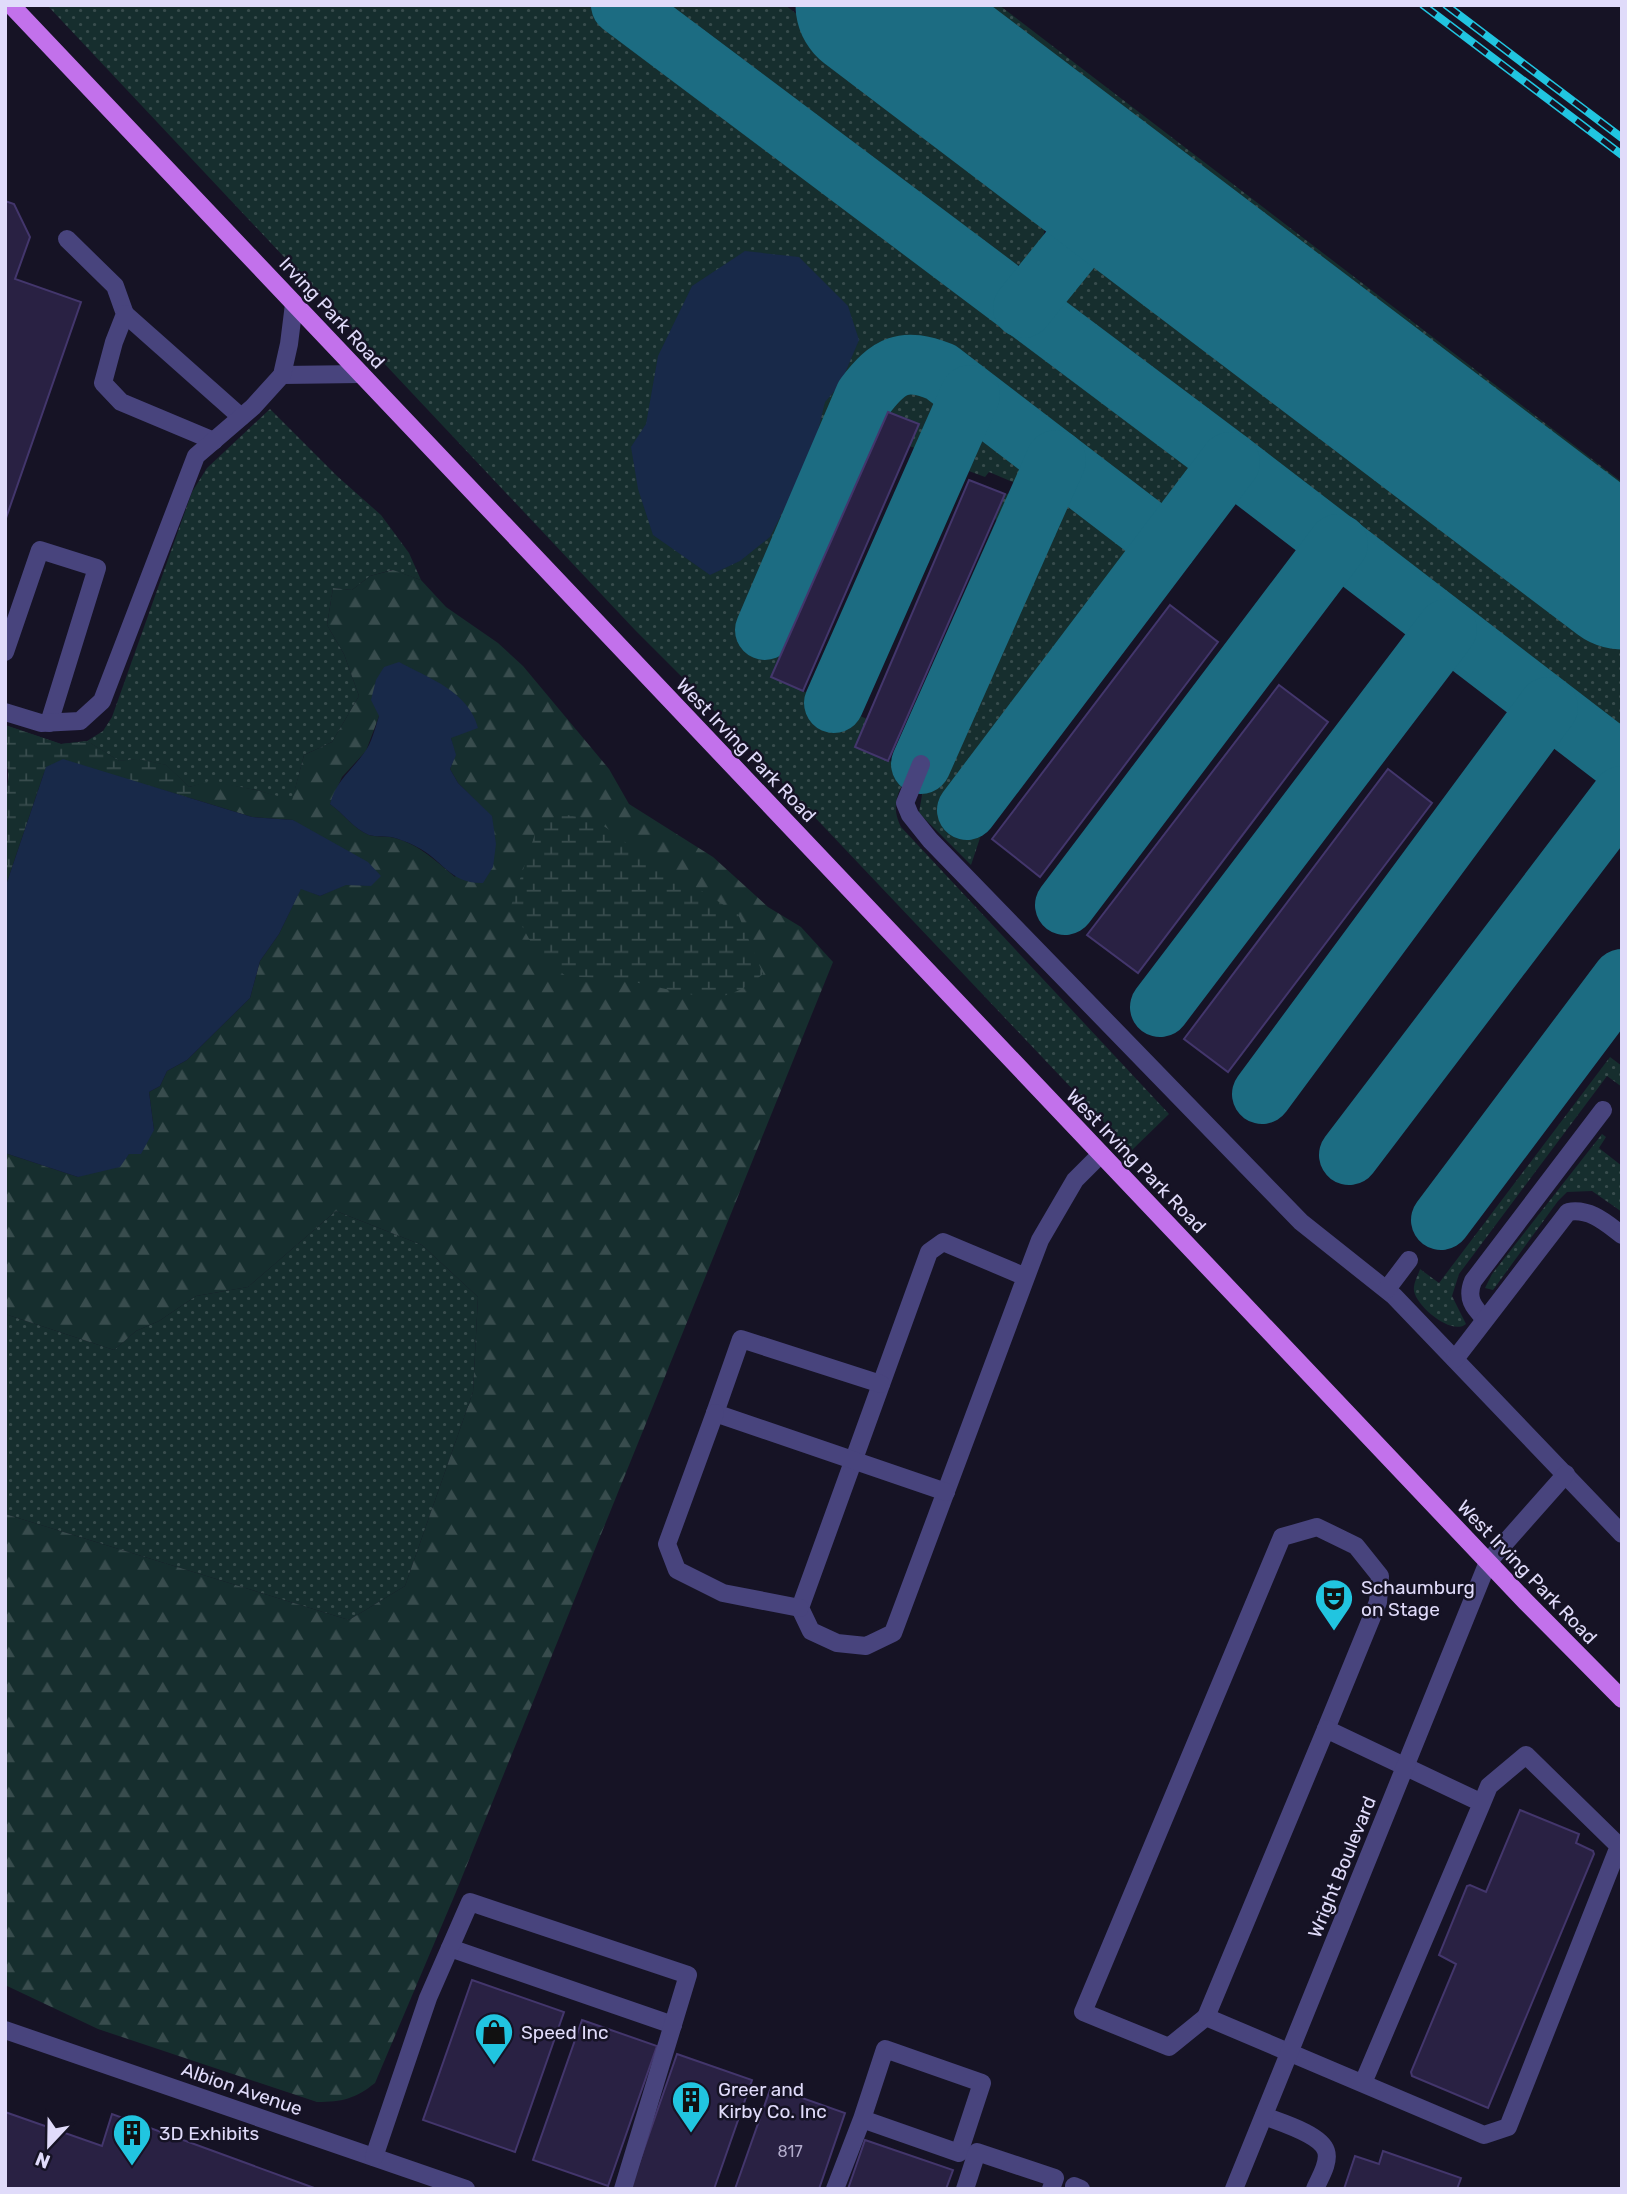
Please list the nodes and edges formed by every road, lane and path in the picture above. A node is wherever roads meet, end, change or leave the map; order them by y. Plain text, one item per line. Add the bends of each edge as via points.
1 (10, 5) edge
2 (67, 239) dead end
3 (294, 304) junction
4 (125, 314) junction
5 (361, 374) junction
6 (282, 375) junction
7 (241, 418) junction
8 (214, 441) junction
9 (622, 650) joint
10 (5, 652) edge
11 (5, 712) edge
12 (49, 723) junction
13 (920, 764) dead end
14 (1603, 1110) dead end
15 (1101, 1154) junction
16 (1622, 1235) edge
17 (1409, 1260) dead end
18 (1026, 1277) junction
19 (1387, 1289) junction
20 (1485, 1319) junction
21 (1455, 1359) junction
22 (880, 1384) junction
23 (715, 1413) junction
24 (853, 1460) junction
25 (1566, 1474) junction
26 (946, 1492) junction
27 (1622, 1534) edge
28 (1488, 1562) junction
29 (800, 1608) junction
30 (1622, 1699) edge
31 (1326, 1729) junction
32 (1405, 1767) junction
33 (1482, 1803) junction
34 (450, 1948) junction
35 (1206, 2017) junction
36 (673, 2025) junction
37 (5, 2030) edge
38 (1289, 2052) junction
39 (1363, 2083) junction
40 (1264, 2116) junction
41 (862, 2119) junction
42 (374, 2157) junction
43 (466, 2189) edge
44 (623, 2189) edge
45 (835, 2189) edge
46 (965, 2189) edge
47 (1051, 2189) edge
48 (1234, 2189) edge
49 (1315, 2189) edge

1 - 3 main road, Irving Park Road
2 - 4 street via 115,286
3 - 5 main road, Irving Park Road
3 - 6 street
4 - 7 street
4 - 8 street via 103,383 121,402
5 - 6 street
5 - 9 main road, Irving Park Road
6 - 7 street
7 - 8 street
8 - 12 street via 196,456 102,701 80,721
9 - 15 main road, West Irving Park Road
10 - 12 street via 40,550 97,568
11 - 12 street
13 - 19 street via 905,803 930,840 1301,1222
14 - 20 street via 1473,1281 1470,1300
15 - 18 street via 1075,1180 1040,1240
15 - 28 main road, West Irving Park Road
16 - 20 street via 1590,1213 1569,1212
17 - 19 street
18 - 22 street via 943,1242 929,1252
18 - 26 street
19 - 21 street
20 - 21 street
21 - 25 street
22 - 23 street via 741,1339
22 - 24 street
23 - 24 street
23 - 29 street via 667,1544 677,1570 723,1593
24 - 26 street
24 - 29 street
25 - 27 street
25 - 28 street, Wright Boulevard
26 - 29 street via 893,1633 866,1646 837,1643 811,1631
28 - 30 main road, West Irving Park Road
28 - 32 street, Wright Boulevard
31 - 32 street
31 - 35 street
31 - 35 street via 1378,1602 1380,1576 1356,1546 1317,1527 1282,1537 1083,2012 1168,2047
32 - 33 street
32 - 38 street, Wright Boulevard
33 - 39 street
33 - 39 street via 1489,1786 1526,1755 1619,1846 1508,2127 1484,2135
34 - 36 street
34 - 36 street via 470,1902 688,1976
34 - 42 street via 428,1998
35 - 38 street
36 - 44 street
37 - 42 street, Albion Avenue
38 - 39 street
38 - 40 street, Wright Boulevard
40 - 48 street, Wright Boulevard
40 - 49 street via 1317,2139 1326,2150 1327,2161
41 - 41 street via 959,2153 982,2083 885,2049
41 - 45 street
42 - 43 street, Albion Avenue
46 - 47 street via 978,2152 1055,2178

